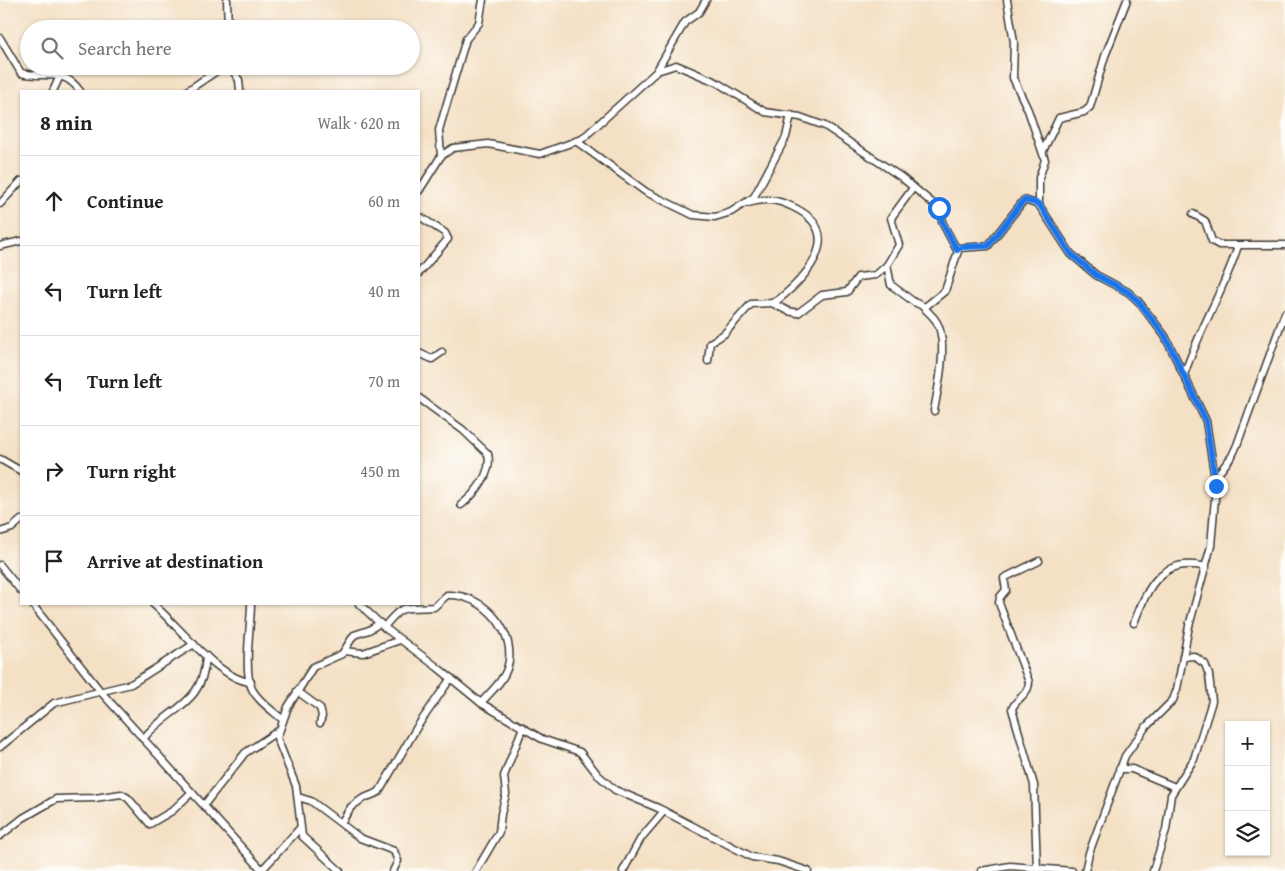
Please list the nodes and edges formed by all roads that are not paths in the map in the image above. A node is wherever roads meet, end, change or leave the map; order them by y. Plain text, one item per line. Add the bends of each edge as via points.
1 (227, 0) edge
2 (483, 0) edge
3 (706, 0) edge
4 (1007, 0) edge
5 (1127, 0) edge
6 (228, 20) edge
7 (0, 38) edge
8 (20, 71) edge
9 (656, 72) junction
10 (47, 75) edge
11 (211, 75) edge
12 (236, 75) edge
13 (60, 76) junction
14 (53, 90) edge
15 (79, 90) edge
16 (188, 90) edge
17 (240, 90) edge
18 (791, 115) junction
19 (576, 141) junction
20 (1043, 151) junction
21 (441, 156) junction
22 (20, 182) edge
23 (913, 188) junction
24 (420, 189) edge
25 (3, 194) edge
26 (747, 203) junction
27 (0, 204) edge
28 (1039, 204) junction
29 (1193, 214) dead end
30 (420, 217) edge
31 (20, 241) edge
32 (1285, 245) edge
33 (0, 246) edge
34 (1238, 246) junction
35 (957, 250) junction
36 (887, 264) junction
37 (420, 272) edge
38 (772, 303) junction
39 (923, 307) junction
40 (1285, 313) edge
41 (442, 352) dead end
42 (420, 354) edge
43 (708, 361) dead end
44 (1184, 375) junction
45 (420, 399) edge
46 (934, 411) dead end
47 (0, 459) edge
48 (20, 470) edge
49 (1215, 478) junction
50 (460, 506) dead end
51 (20, 521) edge
52 (0, 532) edge
53 (1039, 561) dead end
54 (0, 566) edge
55 (1206, 567) junction
56 (20, 590) edge
57 (33, 605) edge
58 (155, 605) edge
59 (251, 605) edge
60 (360, 605) edge
61 (1134, 623) dead end
62 (382, 625) junction
63 (400, 640) junction
64 (194, 644) junction
65 (344, 651) junction
66 (206, 656) junction
67 (1183, 657) junction
68 (451, 678) junction
69 (250, 682) junction
70 (297, 691) junction
71 (101, 692) junction
72 (481, 703) junction
73 (282, 720) junction
74 (320, 723) dead end
75 (523, 727) junction
76 (278, 731) junction
77 (143, 739) junction
78 (0, 747) edge
79 (1119, 769) junction
80 (1175, 787) junction
81 (192, 792) junction
82 (298, 797) junction
83 (204, 805) junction
84 (664, 811) junction
85 (341, 823) junction
86 (300, 828) junction
87 (0, 836) edge
88 (1037, 869) junction
89 (262, 871) edge
90 (340, 871) edge
91 (393, 871) edge
92 (476, 871) edge
93 (622, 871) edge
94 (808, 871) edge
95 (981, 871) edge
96 (1072, 871) edge
97 (1085, 871) edge
98 (1153, 871) edge

1 - 6 street
2 - 21 street via 478,23 466,39 439,130
3 - 9 street via 699,12 685,22
4 - 20 street via 1014,42 1013,78
5 - 20 street via 1104,56 1090,107 1084,112 1059,118
7 - 8 street
9 - 18 street via 676,65 716,82 765,112
9 - 19 street
10 - 13 street
11 - 16 street
12 - 17 street
13 - 14 street
13 - 15 street via 68,78
18 - 23 street via 825,126
18 - 26 street via 786,137
19 - 21 street via 540,154 488,144 453,148
19 - 26 street via 646,192 693,215 706,218 724,216
20 - 28 street via 1045,160 1040,178
21 - 24 street
22 - 25 street
23 - 35 street via 942,211 942,222
23 - 36 street via 892,215 899,245
25 - 27 street
26 - 38 street via 768,199 788,205 809,217 821,235 809,269
28 - 35 street via 1024,200 988,246
28 - 44 street via 1071,254 1096,275 1138,301 1165,336
29 - 34 street via 1205,221 1215,243
30 - 37 street via 445,233 448,241
31 - 33 street
32 - 34 street
34 - 44 street
35 - 39 street via 945,291
36 - 38 street via 876,275 858,277 847,292 822,295 798,312
36 - 39 street via 891,285
38 - 43 street via 751,304 724,334 710,343
39 - 46 street via 937,322 940,340 942,364
40 - 49 street via 1232,456
41 - 42 street via 432,359
44 - 49 street via 1206,421
45 - 50 street via 463,430 488,454 489,467 471,498
47 - 48 street
49 - 55 street via 1213,527
51 - 52 street
53 - 88 street via 1004,578 1006,590 999,603 1029,682 1028,690 1012,709 1034,785
54 - 56 street
55 - 61 street via 1180,564 1164,571
55 - 67 street
57 - 71 street
58 - 64 street
59 - 69 street
60 - 62 street
62 - 63 street
62 - 65 street via 354,635
62 - 72 street via 403,607 434,607 447,595 466,598 484,609 503,628 509,645 509,659 502,679
63 - 65 street via 363,653
63 - 68 street
64 - 66 street
64 - 71 street via 131,684
65 - 70 street via 312,668
66 - 69 street via 236,678
66 - 77 street via 198,687 177,711 158,722
67 - 79 street via 1173,700 1136,740
67 - 80 street via 1194,656 1205,664 1212,701 1194,759
68 - 72 street
68 - 85 street via 417,726 379,792 362,799
69 - 73 street via 253,690
70 - 73 street
70 - 74 street via 320,708
71 - 77 street
71 - 78 street via 54,703
72 - 75 street
73 - 76 street
75 - 84 street via 542,739 580,752 615,790
75 - 92 street via 504,776 506,794 499,832
76 - 82 street via 278,742 290,767
76 - 83 street via 245,753
77 - 81 street
79 - 80 street via 1132,769
79 - 97 street
80 - 98 street via 1169,801 1162,847
81 - 83 street
81 - 87 street via 172,811 150,824 121,794 56,798 22,818
82 - 85 street via 311,801
82 - 86 street
83 - 89 street
84 - 93 street via 641,838
84 - 94 street via 752,857
85 - 91 street via 368,843 394,851 398,861
86 - 89 street
86 - 90 street via 304,840
88 - 95 street via 1010,866
88 - 96 street

